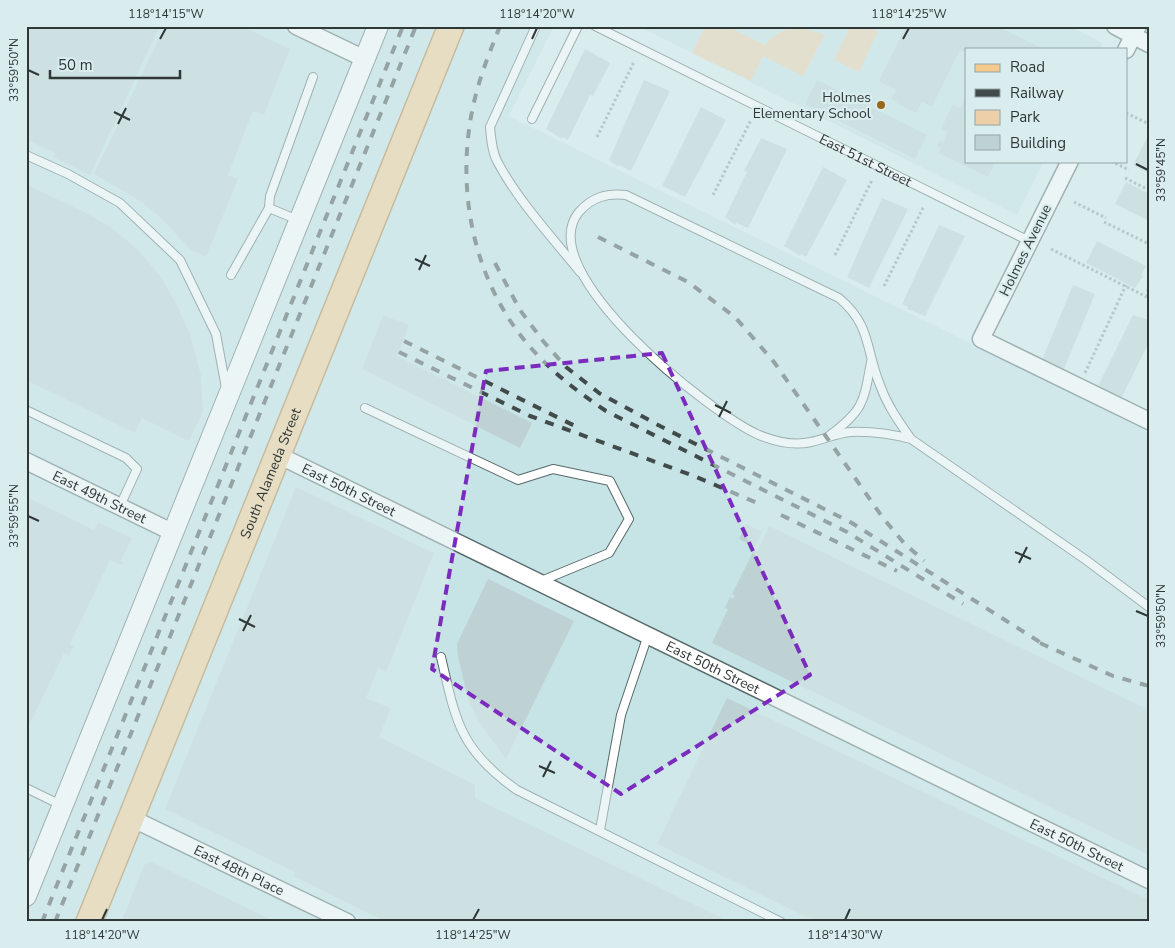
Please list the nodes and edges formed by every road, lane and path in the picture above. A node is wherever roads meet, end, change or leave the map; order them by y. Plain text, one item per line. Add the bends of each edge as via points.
1 (296, 26) edge
2 (378, 26) edge
3 (451, 26) edge
4 (536, 26) edge
5 (578, 26) edge
6 (596, 26) edge
7 (1114, 26) edge
8 (1133, 37) edge
9 (1149, 44) edge
10 (365, 59) junction
11 (634, 62) dead end
12 (313, 77) dead end
13 (1128, 114) edge
14 (532, 119) dead end
15 (751, 120) dead end
16 (1149, 124) edge
17 (597, 137) dead end
18 (26, 155) edge
19 (1069, 162) edge
20 (1112, 162) edge
21 (1129, 170) dead end
22 (1125, 178) dead end
23 (872, 180) dead end
24 (1149, 190) edge
25 (713, 195) dead end
26 (1074, 202) dead end
27 (924, 206) dead end
28 (269, 208) junction
29 (300, 221) junction
30 (1029, 241) junction
31 (1149, 244) edge
32 (1051, 249) dead end
33 (836, 255) dead end
34 (231, 275) dead end
35 (1149, 282) edge
36 (1126, 285) junction
37 (590, 286) junction
38 (884, 286) dead end
39 (1148, 298) edge
40 (872, 359) junction
41 (1083, 379) dead end
42 (228, 399) junction
43 (365, 408) dead end
44 (26, 410) edge
45 (1149, 421) edge
46 (826, 437) junction
47 (911, 439) junction
48 (278, 455) junction
49 (26, 461) edge
50 (120, 506) junction
51 (174, 533) junction
52 (539, 582) junction
53 (1149, 607) edge
54 (648, 635) junction
55 (441, 657) dead end
56 (26, 788) edge
57 (63, 806) junction
58 (131, 818) junction
59 (600, 830) junction
60 (1149, 880) edge
61 (26, 896) edge
62 (89, 922) edge
63 (347, 922) edge
64 (781, 922) edge

1 - 10 street
2 - 10 street
3 - 48 main road, South Alameda Street
4 - 37 lane via 490,127 491,143 497,160 515,188
5 - 14 lane
6 - 30 lane, East 51st Street
7 - 8 street
8 - 9 street
10 - 29 street
11 - 17 path
12 - 28 lane via 270,196
13 - 16 path
15 - 25 path
18 - 42 lane via 68,174 120,204 180,260 216,334
19 - 30 street, Holmes Avenue
20 - 21 path
22 - 24 path
23 - 33 path
26 - 31 path
27 - 38 path
28 - 29 lane
28 - 34 lane
29 - 42 street
30 - 45 street, Holmes Avenue via 981,339
32 - 36 path
35 - 39 path
36 - 39 path
36 - 41 path
37 - 40 lane via 573,249 570,235 573,221 599,197 626,195 839,298 860,320
37 - 46 lane via 612,316 652,357 691,391 741,425 779,441 797,443
40 - 46 lane via 865,398 844,424
40 - 47 lane via 887,402
42 - 51 street
43 - 52 lane via 518,480 553,469 610,481 629,519 609,553
44 - 50 lane via 126,458 137,469
46 - 47 lane via 851,432 882,432
47 - 53 lane
48 - 52 street, East 50th Street
48 - 58 main road, South Alameda Street
49 - 50 street, East 49th Street
50 - 51 street, East 49th Street
51 - 57 street
52 - 54 street, East 50th Street
54 - 59 lane via 621,715
54 - 60 street, East 50th Street
55 - 59 lane via 455,714 477,757 517,790
56 - 57 lane
57 - 61 street
58 - 62 main road, South Alameda Street
58 - 63 street, East 48th Place
59 - 64 lane

